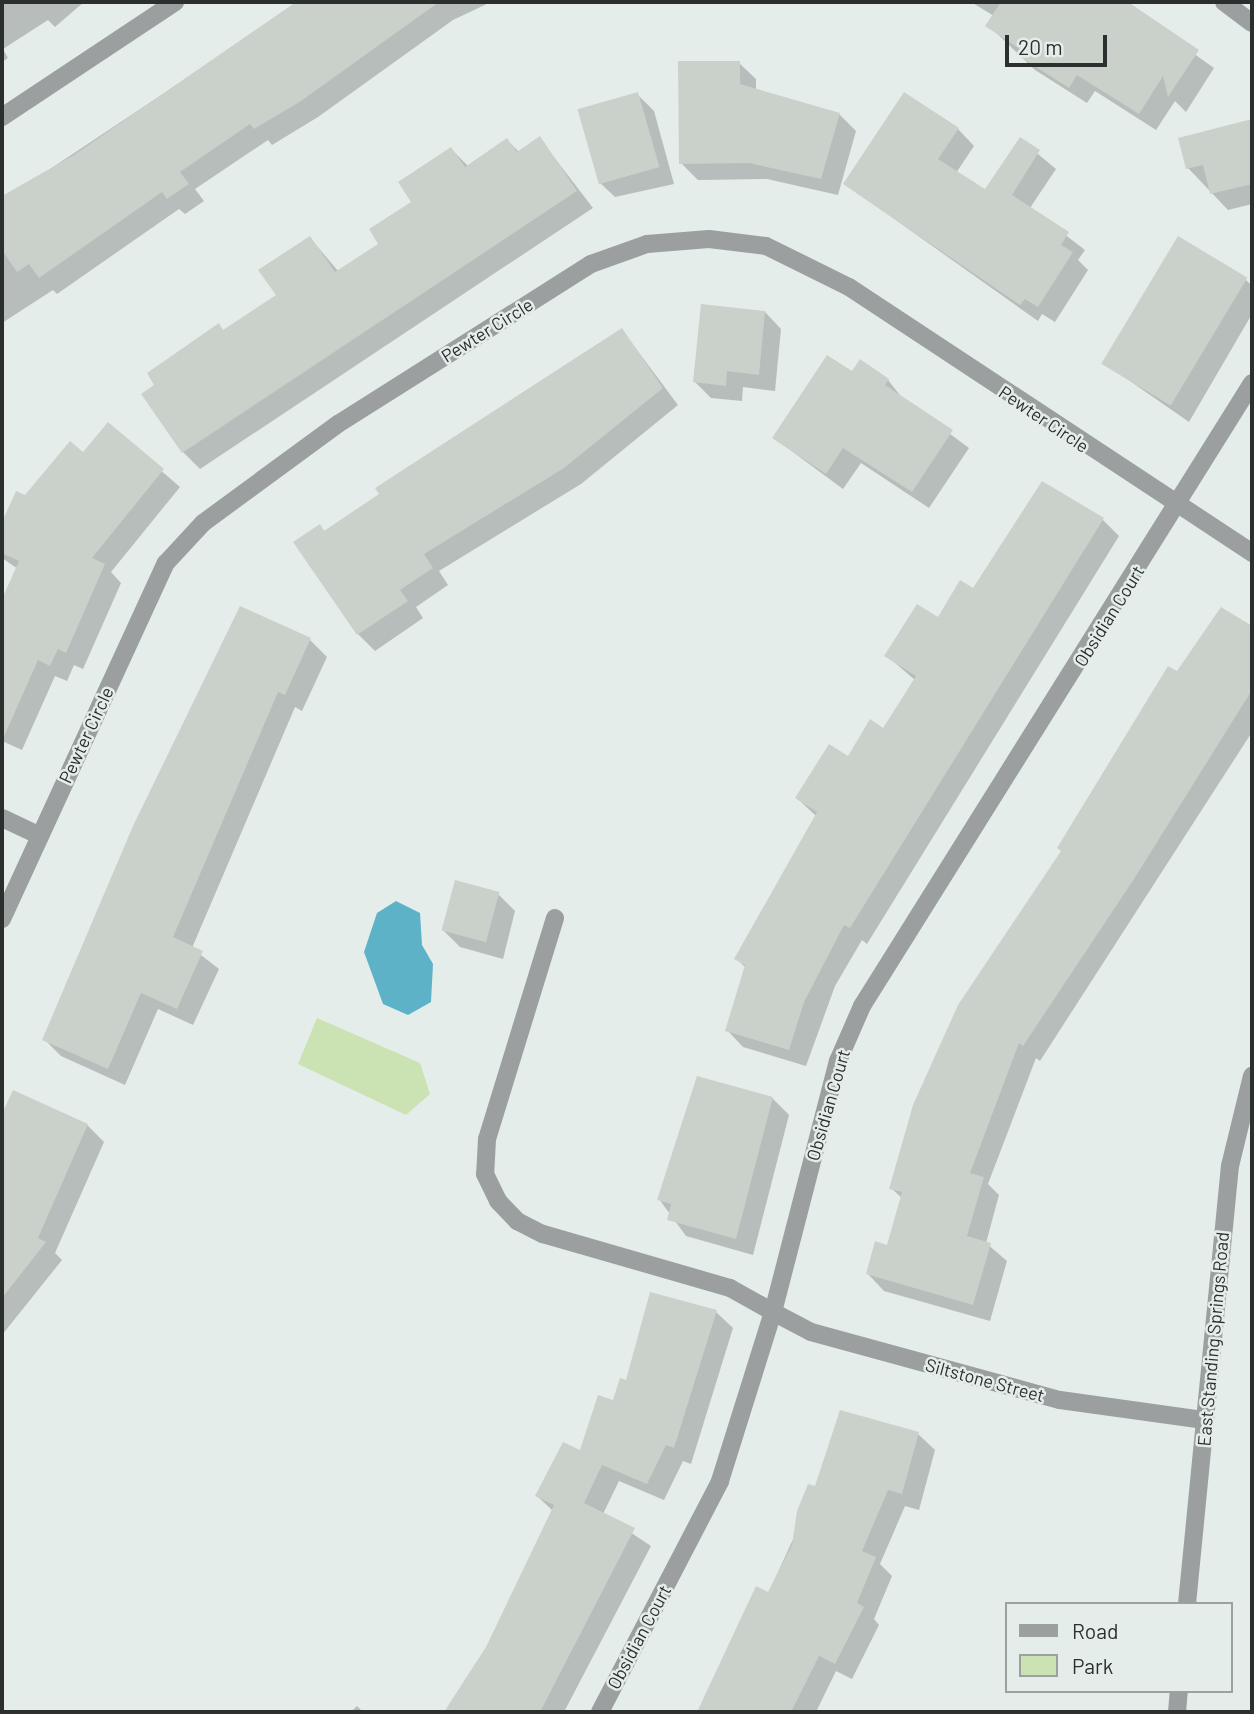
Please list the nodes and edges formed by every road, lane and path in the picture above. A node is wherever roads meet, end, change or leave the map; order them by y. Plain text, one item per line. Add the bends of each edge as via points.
1 (175, 2) edge
2 (1224, 2) edge
3 (1252, 23) edge
4 (2, 117) edge
5 (1252, 383) edge
6 (1177, 508) junction
7 (1252, 553) edge
8 (2, 818) edge
9 (40, 836) junction
10 (555, 918) dead end
11 (2, 919) edge
12 (1252, 1076) edge
13 (773, 1312) junction
14 (1205, 1420) junction
15 (1187, 1602) edge
16 (1179, 1693) edge
17 (600, 1712) edge
18 (1177, 1712) edge

1 - 4 street
2 - 3 street
5 - 6 street
6 - 7 street, Pewter Circle
6 - 9 street, Pewter Circle via 837,281 766,246 709,239 647,244 591,264 338,424 203,523 166,563
6 - 13 street, Obsidian Court via 862,1006 838,1061
8 - 9 street
9 - 11 street, Pewter Circle
10 - 13 street, Siltstone Street via 487,1139 485,1174 498,1201 517,1222 543,1234 730,1288
12 - 14 street, East Standing Springs Road via 1230,1166
13 - 14 street, Siltstone Street via 811,1332 1059,1400
13 - 17 street, Obsidian Court via 720,1481
14 - 15 street, East Standing Springs Road
16 - 18 street

